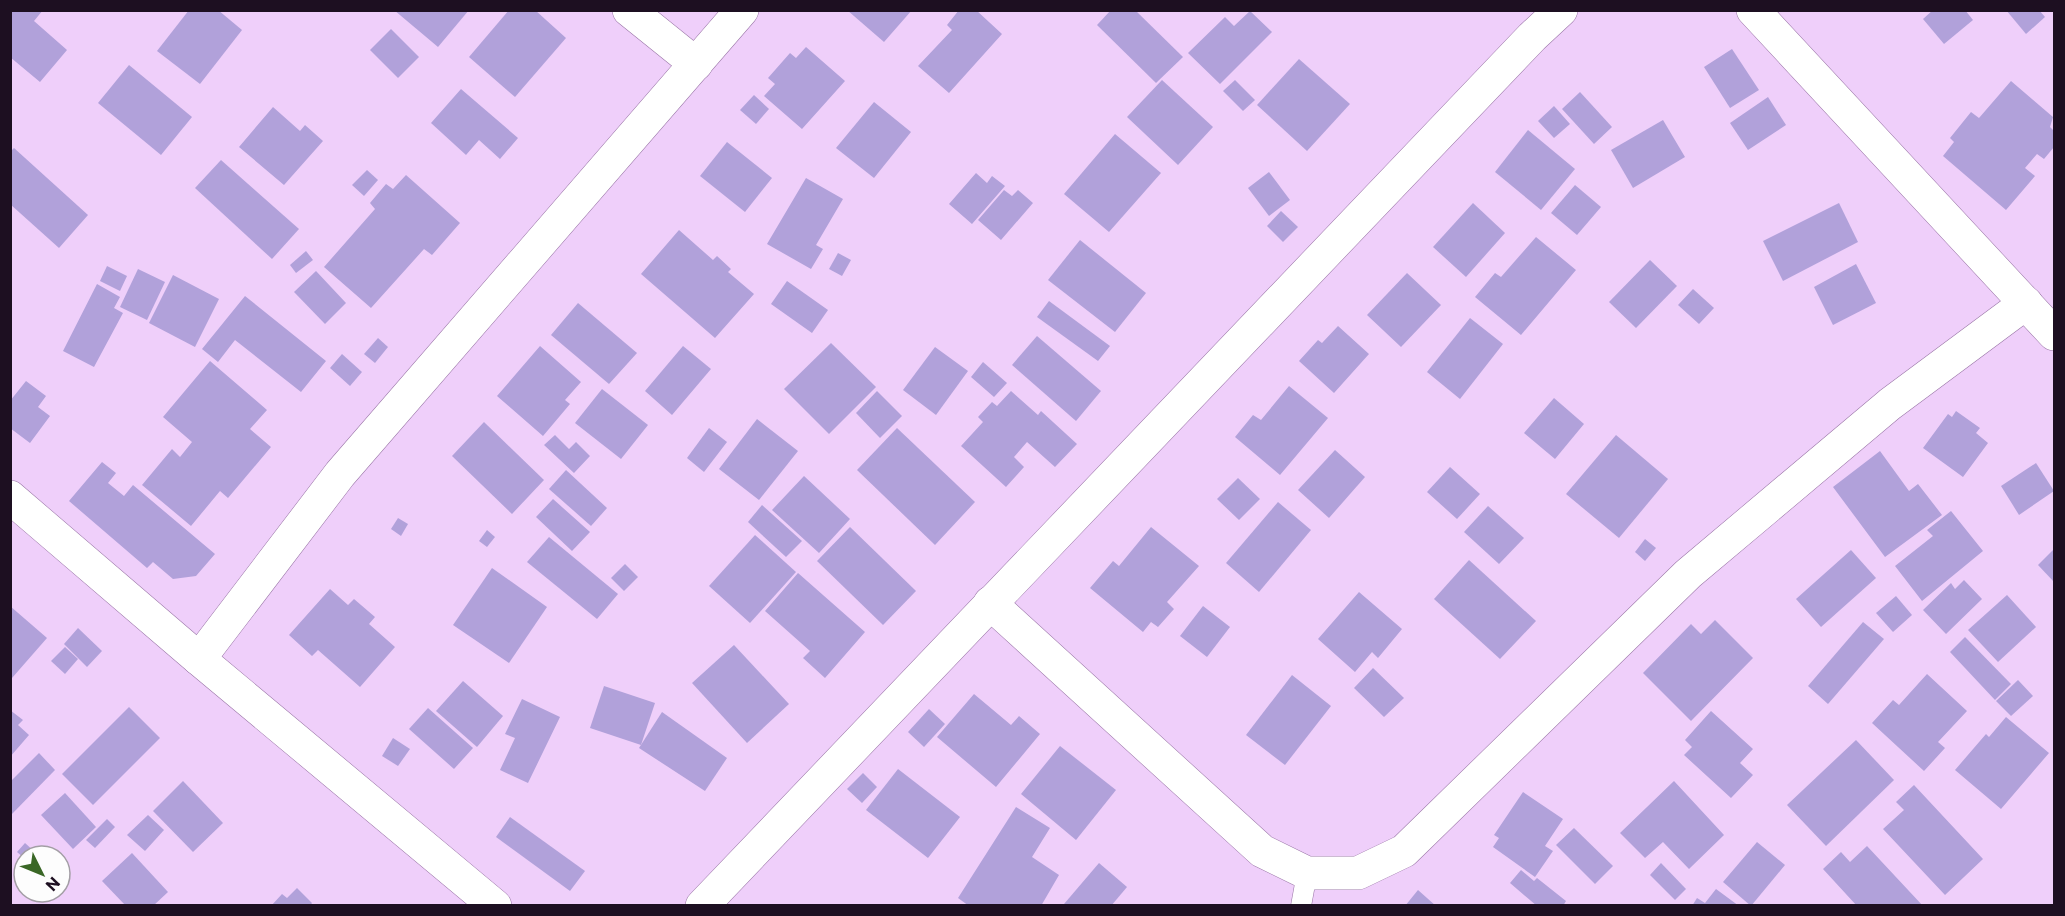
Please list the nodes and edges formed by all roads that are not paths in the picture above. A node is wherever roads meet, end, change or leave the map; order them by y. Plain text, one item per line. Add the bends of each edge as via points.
1 (629, 10) edge
2 (742, 10) edge
3 (1562, 10) edge
4 (1753, 10) edge
5 (696, 64) junction
6 (2026, 303) junction
7 (2055, 334) edge
8 (10, 497) edge
9 (990, 603) junction
10 (199, 659) junction
11 (1307, 873) junction
12 (495, 906) edge
13 (702, 906) edge
14 (1301, 906) edge

1 - 5 street
2 - 5 street
3 - 9 street
4 - 6 street
5 - 10 street via 340,474
6 - 7 street
6 - 11 street via 1890,404 1688,574 1404,851 1358,873
8 - 10 street
9 - 11 street via 1262,851
9 - 13 street
10 - 12 street
11 - 14 lane

